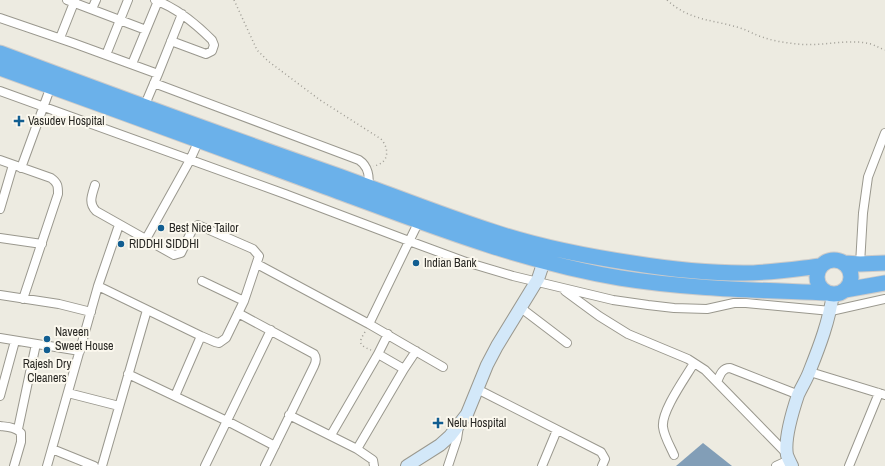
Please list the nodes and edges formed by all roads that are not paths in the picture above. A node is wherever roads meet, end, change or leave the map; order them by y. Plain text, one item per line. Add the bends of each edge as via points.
1 (96, 0) edge
2 (128, 0) edge
3 (72, 1) edge
4 (156, 1) edge
5 (92, 9) junction
6 (182, 14) junction
7 (0, 18) edge
8 (120, 19) junction
9 (146, 30) junction
10 (60, 38) junction
11 (171, 41) junction
12 (0, 53) edge
13 (106, 55) junction
14 (132, 64) junction
15 (0, 68) edge
16 (158, 74) junction
17 (154, 85) junction
18 (51, 86) junction
19 (0, 91) edge
20 (145, 103) junction
21 (44, 107) junction
22 (885, 133) edge
23 (199, 140) junction
24 (0, 160) edge
25 (190, 160) junction
26 (13, 165) junction
27 (21, 168) junction
28 (369, 183) junction
29 (95, 185) dead end
30 (0, 209) edge
31 (419, 221) junction
32 (119, 225) junction
33 (0, 238) edge
34 (146, 239) junction
35 (409, 241) junction
36 (42, 244) junction
37 (544, 262) junction
38 (844, 263) junction
39 (885, 263) edge
40 (256, 264) junction
41 (860, 264) junction
42 (821, 266) junction
43 (202, 281) dead end
44 (536, 281) junction
45 (885, 283) edge
46 (98, 286) junction
47 (561, 288) junction
48 (835, 292) junction
49 (0, 296) edge
50 (23, 299) junction
51 (885, 299) edge
52 (244, 301) junction
53 (521, 308) junction
54 (147, 310) junction
55 (831, 311) junction
56 (91, 312) junction
57 (238, 313) junction
58 (370, 324) junction
59 (271, 330) junction
60 (388, 334) junction
61 (201, 336) junction
62 (0, 338) edge
63 (15, 341) junction
64 (36, 344) junction
65 (568, 344) dead end
66 (80, 351) junction
67 (416, 351) junction
68 (378, 354) junction
69 (694, 363) junction
70 (443, 367) dead end
71 (404, 369) junction
72 (810, 372) junction
73 (128, 374) junction
74 (717, 382) junction
75 (477, 389) junction
76 (68, 393) junction
77 (882, 394) edge
78 (798, 395) junction
79 (0, 396) edge
80 (175, 396) junction
81 (119, 406) junction
82 (289, 415) junction
83 (227, 421) junction
84 (459, 424) junction
85 (0, 426) edge
86 (18, 430) junction
87 (557, 430) junction
88 (331, 435) junction
89 (275, 446) junction
90 (52, 449) junction
91 (357, 449) junction
92 (674, 455) dead end
93 (789, 460) edge
94 (14, 466) edge
95 (47, 466) edge
96 (94, 466) edge
97 (102, 466) edge
98 (205, 466) edge
99 (265, 466) edge
100 (374, 466) edge
101 (407, 466) edge
102 (448, 466) edge
103 (542, 466) edge
104 (602, 466) edge
105 (776, 466) edge
106 (849, 466) edge

1 - 5 street
2 - 8 street
3 - 5 street
3 - 10 street
4 - 6 street
4 - 9 street
5 - 8 street
6 - 11 street
6 - 11 street via 212,40 212,51 204,54
7 - 10 street
8 - 9 street
8 - 13 street
9 - 14 street
10 - 13 street
11 - 16 street
12 - 20 highway
13 - 14 street
14 - 16 street
15 - 18 highway
16 - 17 street
17 - 20 street
17 - 28 street via 359,160 366,167
18 - 21 street
18 - 23 highway
19 - 21 street
20 - 28 highway
21 - 25 street
21 - 27 street
22 - 41 street via 868,177
23 - 25 street
23 - 31 highway
24 - 26 street
25 - 34 street
25 - 35 street
26 - 27 street
26 - 30 street
27 - 36 street via 52,178 58,183 58,194
28 - 42 highway via 495,233 592,257 671,269 713,272 745,273
29 - 32 street via 91,199 92,208
31 - 35 street
31 - 37 highway
32 - 34 street
32 - 46 street
33 - 36 street
34 - 40 street via 174,255 182,250 193,228 202,226 253,249 259,256
35 - 44 street via 466,262
35 - 58 street
36 - 50 street
37 - 44 street
37 - 48 highway via 662,284
38 - 41 highway
38 - 42 highway via 832,260
38 - 48 highway via 849,267 852,279 850,285
39 - 41 highway
40 - 52 street
40 - 58 street
42 - 48 highway via 818,271 818,284 822,289
43 - 52 street
44 - 47 street
44 - 53 street
45 - 48 highway
46 - 54 street
46 - 56 street
47 - 55 street via 613,300 674,308 707,309 746,303
47 - 69 street via 628,334
48 - 55 street
49 - 50 street
50 - 56 street
51 - 55 street
52 - 57 street
53 - 65 street
53 - 75 street via 497,346
54 - 61 street
54 - 73 street
55 - 72 street
56 - 66 street
57 - 59 street
57 - 61 street via 224,340 215,342
58 - 60 street
59 - 82 street via 316,356 314,366
59 - 83 street
60 - 67 street
60 - 68 street
61 - 80 street
62 - 63 street
63 - 64 street
63 - 79 street
64 - 66 street
64 - 86 street
66 - 76 street
67 - 70 street
67 - 71 street
68 - 71 street
68 - 88 street
69 - 74 street
69 - 92 street via 663,420 663,432
71 - 91 street
72 - 77 street
72 - 78 street
73 - 80 street
73 - 81 street
74 - 78 street via 722,370 730,368
74 - 93 street
75 - 84 street
75 - 87 street
76 - 81 street
76 - 90 street
77 - 106 street
78 - 93 street via 787,439
80 - 83 street
81 - 97 street
82 - 88 street
82 - 89 street
83 - 89 street
83 - 98 street
84 - 101 street via 440,445
84 - 102 street
85 - 86 street
86 - 94 street via 22,437
87 - 103 street
87 - 104 street via 602,452 605,458
88 - 91 street
89 - 99 street
90 - 95 street
90 - 96 street
91 - 100 street via 372,460
93 - 105 street

